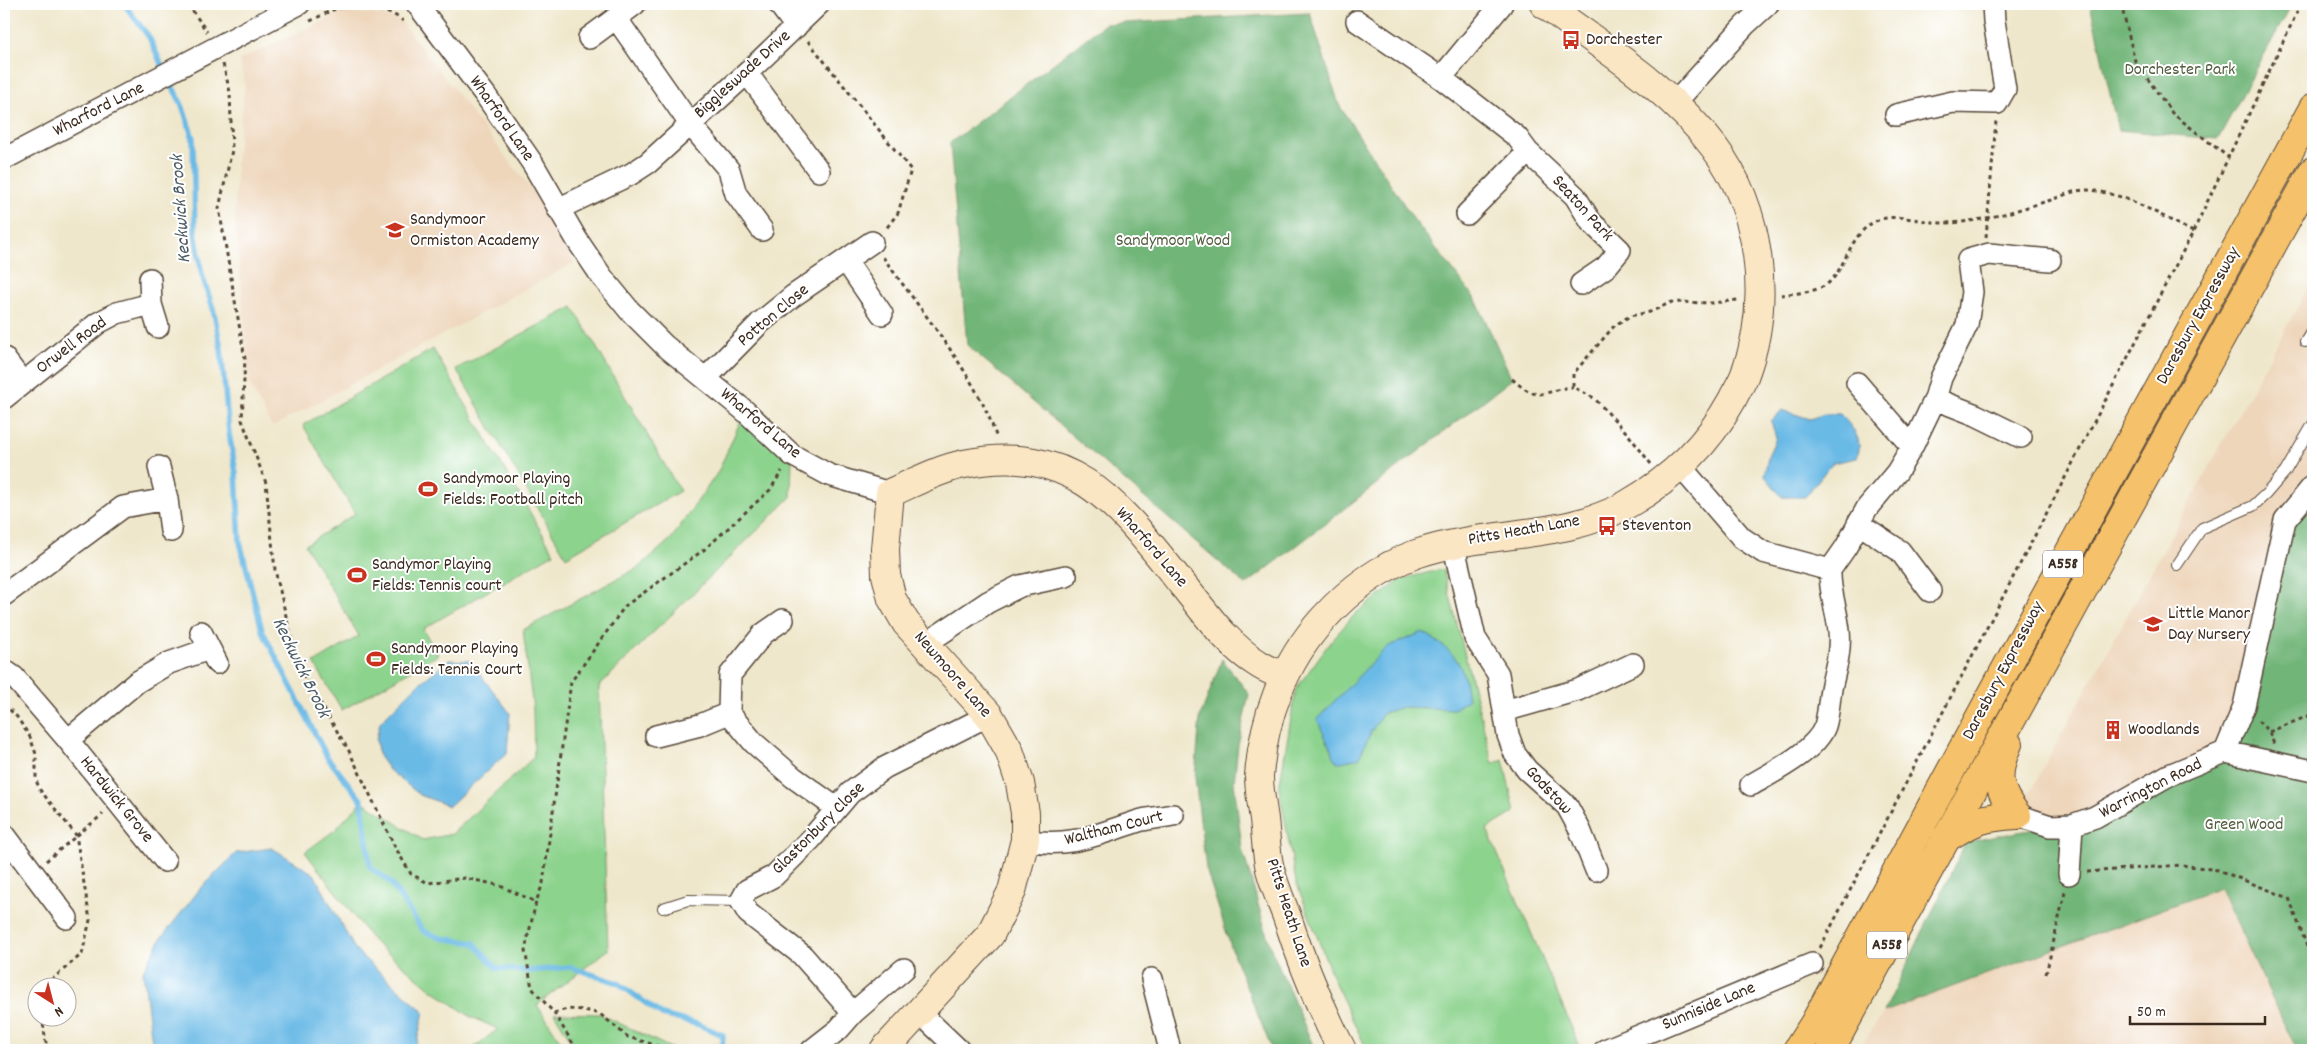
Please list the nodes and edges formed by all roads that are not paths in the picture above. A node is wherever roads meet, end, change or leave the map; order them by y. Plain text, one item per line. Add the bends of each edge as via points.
1 (299, 4) edge
2 (635, 4) edge
3 (779, 4) edge
4 (1502, 4) edge
5 (1544, 4) edge
6 (1768, 4) edge
7 (1994, 4) edge
8 (818, 5) edge
9 (421, 9) edge
10 (616, 18) junction
11 (1357, 21) dead end
12 (796, 27) junction
13 (589, 38) dead end
14 (747, 73) junction
15 (1441, 78) junction
16 (1675, 103) junction
17 (2313, 108) edge
18 (1896, 114) dead end
19 (690, 124) junction
20 (1528, 152) junction
21 (4, 159) edge
22 (819, 171) dead end
23 (2313, 171) edge
24 (558, 209) junction
25 (1467, 214) dead end
26 (762, 230) dead end
27 (872, 242) road end
28 (2050, 260) dead end
29 (846, 261) junction
30 (150, 279) dead end
31 (1581, 284) dead end
32 (151, 304) junction
33 (882, 314) dead end
34 (158, 327) dead end
35 (2313, 329) edge
36 (2305, 342) dead end
37 (4, 358) edge
38 (706, 378) junction
39 (24, 383) junction
40 (1858, 384) dead end
41 (4, 398) edge
42 (1935, 400) junction
43 (2313, 424) edge
44 (2021, 437) dead end
45 (1912, 447) junction
46 (159, 467) dead end
47 (1673, 474) junction
48 (2313, 486) edge
49 (890, 493) junction
50 (167, 499) junction
51 (1858, 523) junction
52 (171, 531) dead end
53 (1453, 543) junction
54 (2177, 565) dead end
55 (1830, 570) junction
56 (1066, 576) dead end
57 (1930, 591) dead end
58 (4, 595) edge
59 (783, 620) dead end
60 (2055, 637) junction
61 (925, 644) junction
62 (209, 648) dead end
63 (1633, 664) dead end
64 (4, 670) edge
65 (1284, 676) junction
66 (1504, 710) junction
67 (728, 713) junction
68 (989, 715) junction
69 (656, 736) dead end
70 (68, 740) junction
71 (2225, 752) junction
72 (2313, 771) edge
73 (1751, 784) dead end
74 (836, 808) junction
75 (1173, 815) dead end
76 (2017, 815) junction
77 (2072, 825) junction
78 (4, 834) edge
79 (1025, 840) junction
80 (1944, 840) junction
81 (165, 861) dead end
82 (1596, 870) dead end
83 (2069, 874) road end
84 (741, 902) junction
85 (663, 908) dead end
86 (67, 918) dead end
87 (1812, 964) road end
88 (904, 969) dead end
89 (1152, 979) dead end
90 (920, 1012) junction
91 (853, 1013) junction
92 (812, 1050) edge
93 (884, 1050) edge
94 (959, 1050) edge
95 (1170, 1050) edge
96 (1342, 1050) edge
97 (1606, 1050) edge
98 (1797, 1050) edge
99 (1830, 1050) edge

1 - 21 street, Wharford Lane via 215,57 134,92
2 - 10 street
3 - 12 street, Biggleswade Drive
4 - 15 street
5 - 16 street, Pitts Heath Lane
6 - 16 street
7 - 18 street via 2005,89 1997,103 1953,102
8 - 12 street, Biggleswade Drive
9 - 24 street, Wharford Lane via 528,156
10 - 13 street
10 - 19 street
11 - 15 street, Seaton Park
12 - 14 street, Biggleswade Drive
14 - 19 street, Biggleswade Drive
14 - 22 street
15 - 20 street, Seaton Park via 1517,137
16 - 47 street, Pitts Heath Lane via 1716,150 1738,188 1753,230 1758,266 1768,297 1745,375 1724,415 1704,443
17 - 98 main road, Daresbury Expressway / A558
19 - 24 street, Biggleswade Drive via 648,163 631,174
19 - 26 street, Biggleswade Drive via 729,170 736,194
20 - 25 street
20 - 31 street, Seaton Park via 1575,196 1591,222 1620,250 1606,268
23 - 60 main road, Daresbury Expressway / A558
24 - 38 street, Wharford Lane via 602,277 629,310 664,345
27 - 29 street, Potton Close
28 - 42 street via 1989,254 1968,260 1972,292 1967,325 1941,378
29 - 33 street
29 - 38 street, Potton Close via 793,296 760,323
30 - 32 street
32 - 34 street
32 - 39 street, Orwell Road via 117,313 98,323
35 - 36 lane
37 - 39 street, Orwell Road
38 - 49 street, Wharford Lane via 792,455 829,475
39 - 41 street, Orwell Road
40 - 45 street
42 - 44 street
42 - 45 street
43 - 54 lane via 2285,472 2266,494 2253,506 2202,528
45 - 51 street
46 - 50 street
47 - 53 street, Pitts Heath Lane via 1622,507 1581,522
47 - 55 street via 1742,538 1762,552
48 - 71 street via 2284,520 2244,706
49 - 61 street, Newmoore Lane via 886,575 892,598 906,623
49 - 65 street, Wharford Lane via 963,464 1029,459 1062,468 1093,486 1142,535 1234,644 1257,664
50 - 52 street
50 - 58 street via 123,507
51 - 55 street
51 - 57 street via 1900,551
53 - 65 street, Pitts Heath Lane via 1414,554 1376,573 1338,602 1306,637
53 - 66 street, Godstow via 1475,638 1498,674
55 - 73 street via 1839,652 1825,726 1803,752
56 - 61 street via 1020,586 988,602
59 - 67 street via 763,634 730,674
60 - 76 main road via 1998,773 2006,802
60 - 80 main road, Daresbury Expressway / A558
61 - 68 street, Newmoore Lane
62 - 70 street, Hardwick Grove via 169,663 137,682
63 - 66 street via 1578,690
64 - 70 street, Hardwick Grove via 14,677
65 - 96 street, Pitts Heath Lane via 1265,732 1259,780 1270,869 1299,954
66 - 82 street, Godstow via 1515,754 1527,770 1567,806
67 - 69 street via 700,725
67 - 74 street via 754,743
68 - 74 street, Glastonbury Close via 884,768 850,793
68 - 79 street, Newmoore Lane via 1009,750 1020,783
70 - 81 street, Hardwick Grove
71 - 72 street
71 - 77 street, Warrington Road via 2170,775 2095,817
74 - 84 street, Glastonbury Close via 774,876 747,890
75 - 79 street, Waltham Court via 1145,820 1083,840 1046,844
76 - 77 street, Warrington Road via 2050,826
76 - 80 main road via 1987,817 1966,825
77 - 83 street
78 - 86 street
79 - 90 street, Newmoore Lane via 1012,891 990,935
80 - 99 main road, Daresbury Expressway / A558
84 - 85 lane via 688,900
84 - 91 street via 748,912 802,955
87 - 97 street, Sunniside Lane
88 - 91 street
89 - 95 street
90 - 93 street, Newmoore Lane
90 - 94 street
91 - 92 street

